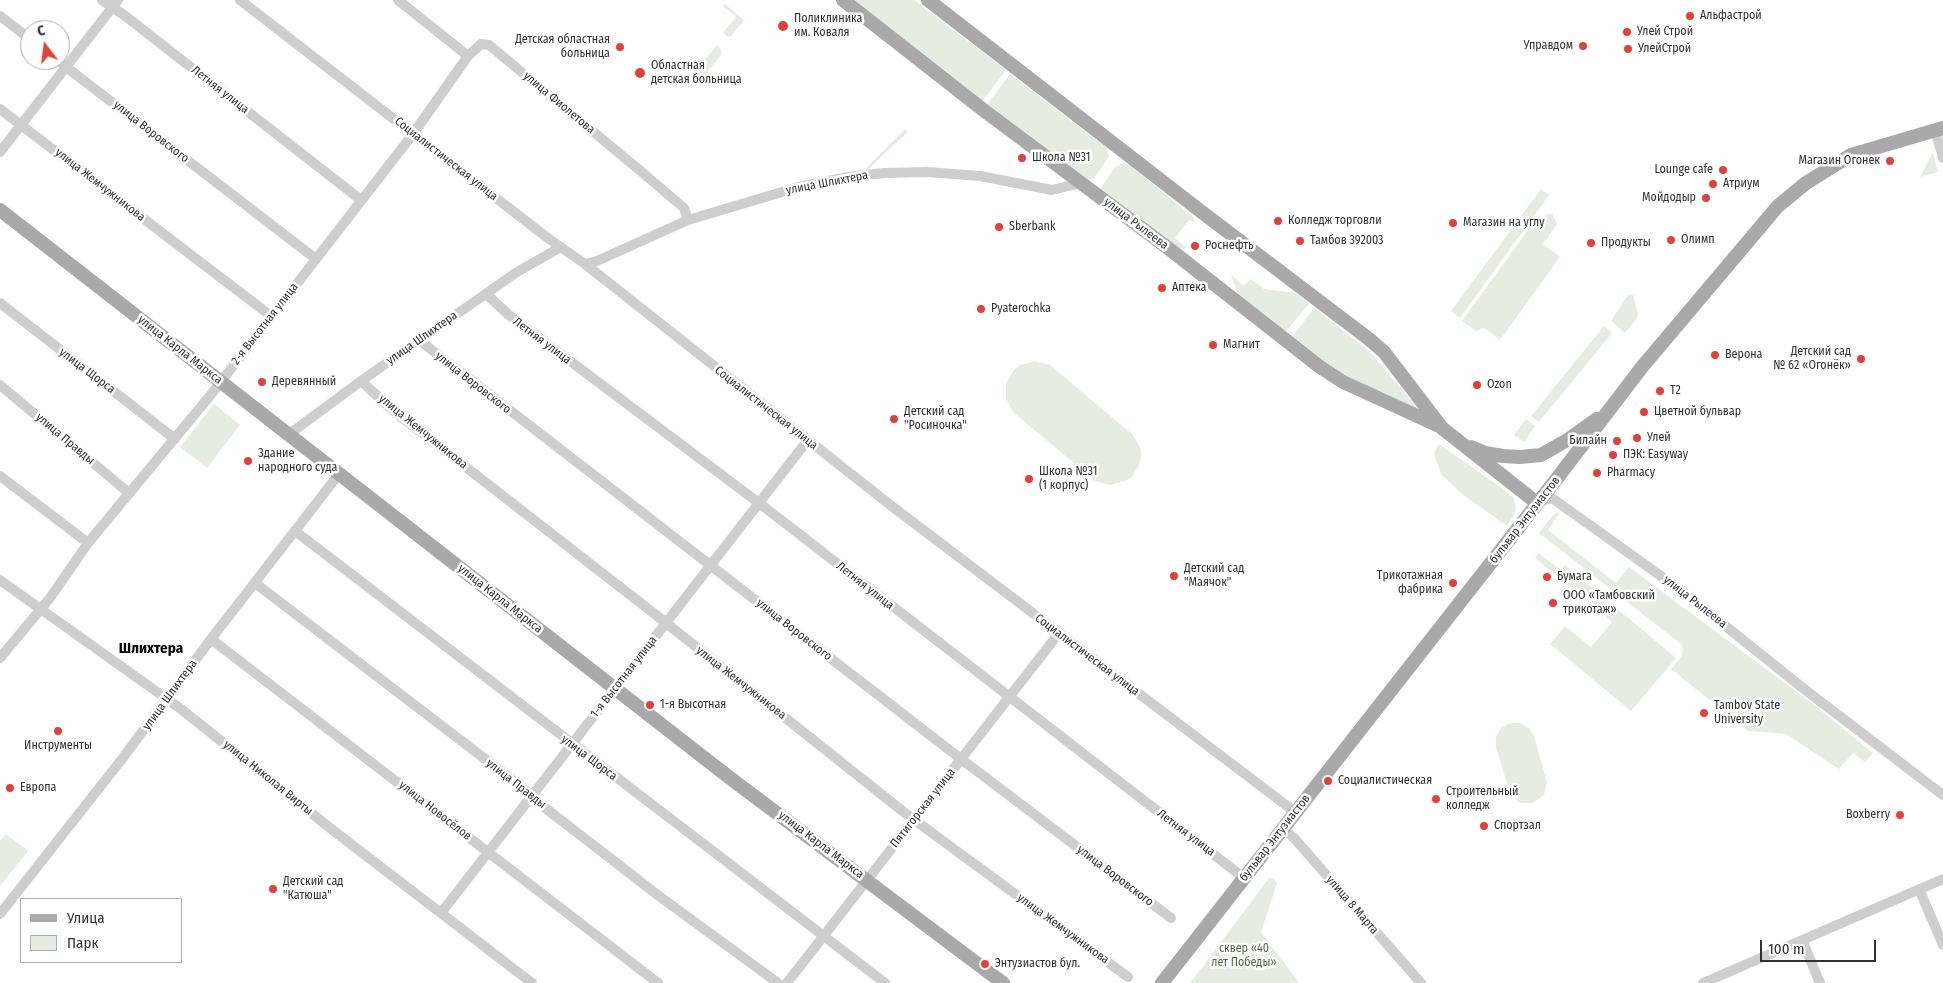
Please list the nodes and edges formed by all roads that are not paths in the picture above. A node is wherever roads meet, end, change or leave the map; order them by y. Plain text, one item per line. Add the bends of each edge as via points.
1 (102, 0) edge
2 (240, 0) edge
3 (398, 0) edge
4 (843, 0) edge
5 (928, 0) edge
6 (115, 4) edge
7 (0, 16) edge
8 (20, 31) edge
9 (468, 56) junction
10 (70, 62) edge
11 (64, 70) edge
12 (70, 70) edge
13 (0, 108) edge
14 (21, 124) junction
15 (1939, 129) edge
16 (413, 134) junction
17 (0, 152) edge
18 (1943, 158) edge
19 (1081, 183) junction
20 (361, 200) junction
21 (0, 210) edge
22 (688, 220) junction
23 (561, 247) junction
24 (316, 259) junction
25 (585, 264) junction
26 (486, 294) junction
27 (0, 302) edge
28 (272, 316) junction
29 (419, 340) junction
30 (361, 381) junction
31 (221, 382) junction
32 (0, 385) edge
33 (1609, 410) junction
34 (1442, 428) junction
35 (288, 435) junction
36 (175, 438) junction
37 (808, 441) junction
38 (1461, 444) junction
39 (339, 474) junction
40 (0, 476) edge
41 (129, 493) junction
42 (1537, 503) junction
43 (759, 504) junction
44 (295, 531) junction
45 (88, 543) junction
46 (710, 566) junction
47 (0, 580) edge
48 (255, 584) junction
49 (39, 609) junction
50 (666, 623) junction
51 (1059, 634) junction
52 (212, 640) junction
53 (0, 658) edge
54 (615, 688) junction
55 (1009, 698) junction
56 (166, 700) junction
57 (571, 744) junction
58 (961, 759) junction
59 (532, 795) junction
60 (1943, 795) edge
61 (1295, 812) junction
62 (914, 820) junction
63 (1282, 828) junction
64 (488, 852) junction
65 (1244, 878) junction
66 (1943, 878) edge
67 (867, 880) junction
68 (1919, 889) junction
69 (440, 913) junction
70 (0, 914) edge
71 (1171, 918) dead end
72 (824, 936) junction
73 (1802, 940) junction
74 (1943, 945) edge
75 (1128, 977) dead end
76 (532, 983) edge
77 (658, 983) edge
78 (778, 983) edge
79 (787, 983) edge
80 (885, 983) edge
81 (1003, 983) edge
82 (1162, 983) edge
83 (1421, 983) edge
84 (1703, 983) edge
85 (1820, 983) edge

1 - 6 street, Летняя улица
2 - 16 street, Социалистическая улица
3 - 9 street
4 - 19 main road, улица Рылеева
5 - 34 main road, улица Рылеева via 1369,338 1384,352
6 - 10 street
6 - 20 street, Летняя улица
7 - 8 street
9 - 16 street, 2-я Высотная улица
9 - 22 street, улица Фиолетова via 480,44 489,45 684,208
11 - 14 street
12 - 24 street, улица Воровского
13 - 14 street, улица Жемчужникова
14 - 17 street
14 - 28 street, улица Жемчужникова
15 - 18 street
15 - 33 main road, бульвар Энтузиастов via 1851,155 1806,182 1778,206
16 - 20 street, 2-я Высотная улица
16 - 23 street, Социалистическая улица
19 - 22 street, улица Шлихтера via 1052,190 980,176 884,173 799,187
19 - 34 main road, улица Рылеева via 1320,367 1343,382
20 - 24 street, 2-я Высотная улица
21 - 31 main road, улица Карла Маркса
22 - 25 street, улица Шлихтера
23 - 25 street, Социалистическая улица
23 - 26 street, улица Шлихтера
24 - 28 street, 2-я Высотная улица
25 - 37 street, Социалистическая улица
26 - 29 street, улица Шлихтера
26 - 43 street, Летняя улица via 509,315
27 - 36 street, улица Щорса
28 - 31 street, 2-я Высотная улица
29 - 30 street, улица Шлихтера
29 - 46 street, улица Воровского
30 - 35 street, улица Шлихтера
30 - 50 street, улица Жемчужникова via 395,412
31 - 35 main road, улица Карла Маркса
31 - 36 street, 2-я Высотная улица
32 - 41 street, улица Правды
33 - 38 main road via 1541,455 1503,456
33 - 42 main road, бульвар Энтузиастов
34 - 38 main road, улица Рылеева
35 - 39 main road, улица Карла Маркса
36 - 41 street, 2-я Высотная улица
37 - 43 street, 1-я Высотная улица
37 - 51 street, Социалистическая улица
38 - 42 main road, улица Рылеева
39 - 44 street, улица Шлихтера
39 - 54 main road, улица Карла Маркса
40 - 45 street
41 - 45 street, 2-я Высотная улица
42 - 60 street, улица Рылеева via 1552,498 1672,583
42 - 61 main road, бульвар Энтузиастов
43 - 46 street, 1-я Высотная улица
43 - 55 street, Летняя улица
44 - 48 street, улица Шлихтера
44 - 57 street, улица Щорса
45 - 49 street, 2-я Высотная улица
46 - 50 street, 1-я Высотная улица
46 - 58 street, улица Воровского
47 - 49 street, улица Николая Вирты
48 - 52 street, улица Шлихтера
48 - 59 street, улица Правды
49 - 53 street, 2-я Высотная улица
49 - 56 street, улица Николая Вирты
50 - 54 street, 1-я Высотная улица
50 - 62 street, улица Жемчужникова
51 - 55 street, Пятигорская улица
51 - 61 street, Социалистическая улица
52 - 56 street, улица Шлихтера
52 - 64 street, улица Новосёлов
54 - 57 street, 1-я Высотная улица
54 - 67 main road, улица Карла Маркса
55 - 58 street, Пятигорская улица
55 - 65 street, Летняя улица
56 - 69 street, улица Николая Вирты
56 - 70 street, улица Шлихтера
57 - 59 street, 1-я Высотная улица
57 - 72 street, улица Щорса
58 - 62 street, Пятигорская улица
58 - 71 street, улица Воровского
59 - 64 street, 1-я Высотная улица
59 - 78 street, улица Правды via 666,901
61 - 63 main road, бульвар Энтузиастов
62 - 67 street, Пятигорская улица
62 - 75 street, улица Жемчужникова
63 - 65 main road, бульвар Энтузиастов
63 - 83 street, улица 8 Марта
64 - 69 street, 1-я Высотная улица
64 - 77 street, улица Новосёлов
65 - 82 main road, бульвар Энтузиастов
66 - 68 street
67 - 72 street, Пятигорская улица
67 - 81 main road, улица Карла Маркса
68 - 73 street
68 - 74 street
69 - 76 street, улица Николая Вирты
72 - 79 street, Пятигорская улица
72 - 80 street, улица Щорса
73 - 84 street
73 - 85 street

